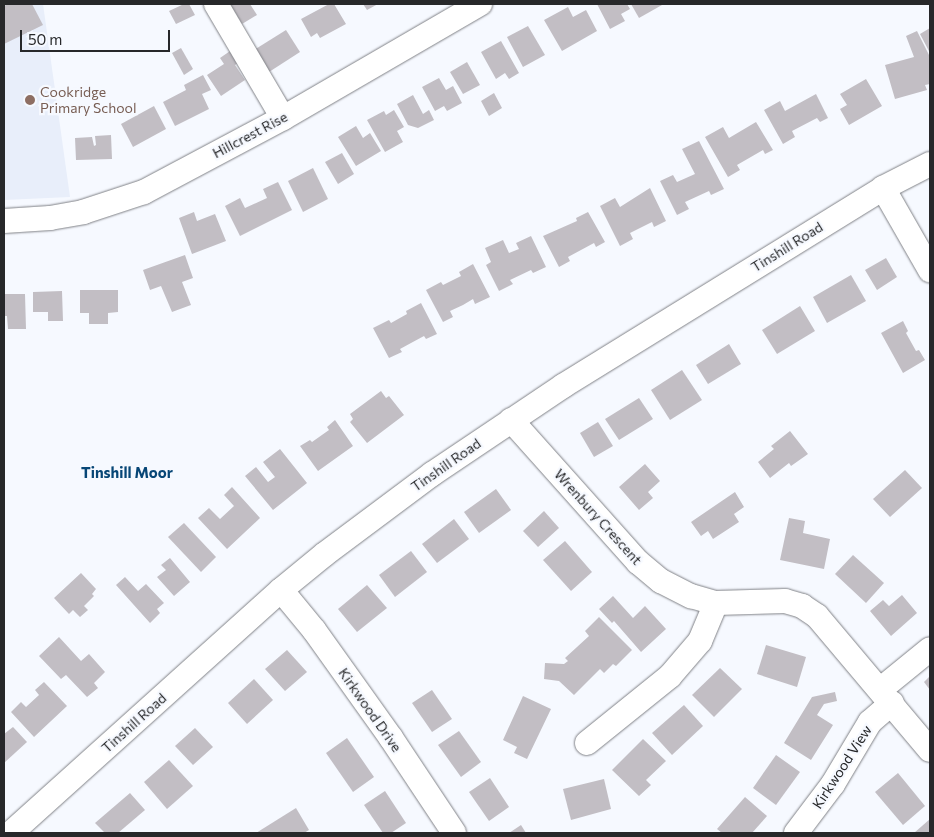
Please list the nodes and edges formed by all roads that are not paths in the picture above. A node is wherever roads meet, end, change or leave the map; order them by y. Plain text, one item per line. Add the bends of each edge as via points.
1 (216, 4) edge
2 (480, 4) edge
3 (283, 118) junction
4 (930, 164) edge
5 (883, 188) junction
6 (4, 221) edge
7 (930, 270) edge
8 (511, 420) junction
9 (281, 590) junction
10 (716, 603) junction
11 (930, 649) edge
12 (886, 696) junction
13 (587, 744) dead end
14 (930, 750) edge
15 (11, 833) edge
16 (454, 833) edge
17 (796, 833) edge

1 - 3 street
2 - 3 street, Hillcrest Rise
3 - 6 street, Hillcrest Rise via 144,192 114,203 50,218
4 - 5 street, Tinshill Road
5 - 7 street
5 - 8 street, Tinshill Road
8 - 9 street, Tinshill Road via 432,474
8 - 10 street, Wrenbury Crescent via 638,562 661,581 691,596
9 - 15 street, Tinshill Road
9 - 16 street, Kirkwood Drive via 314,630
10 - 12 street, Wrenbury Crescent via 765,600 802,606 817,616
10 - 13 street via 700,641 670,676
11 - 12 street, Kirkwood View
12 - 14 street, Wrenbury Crescent
12 - 17 street, Kirkwood View via 833,784

